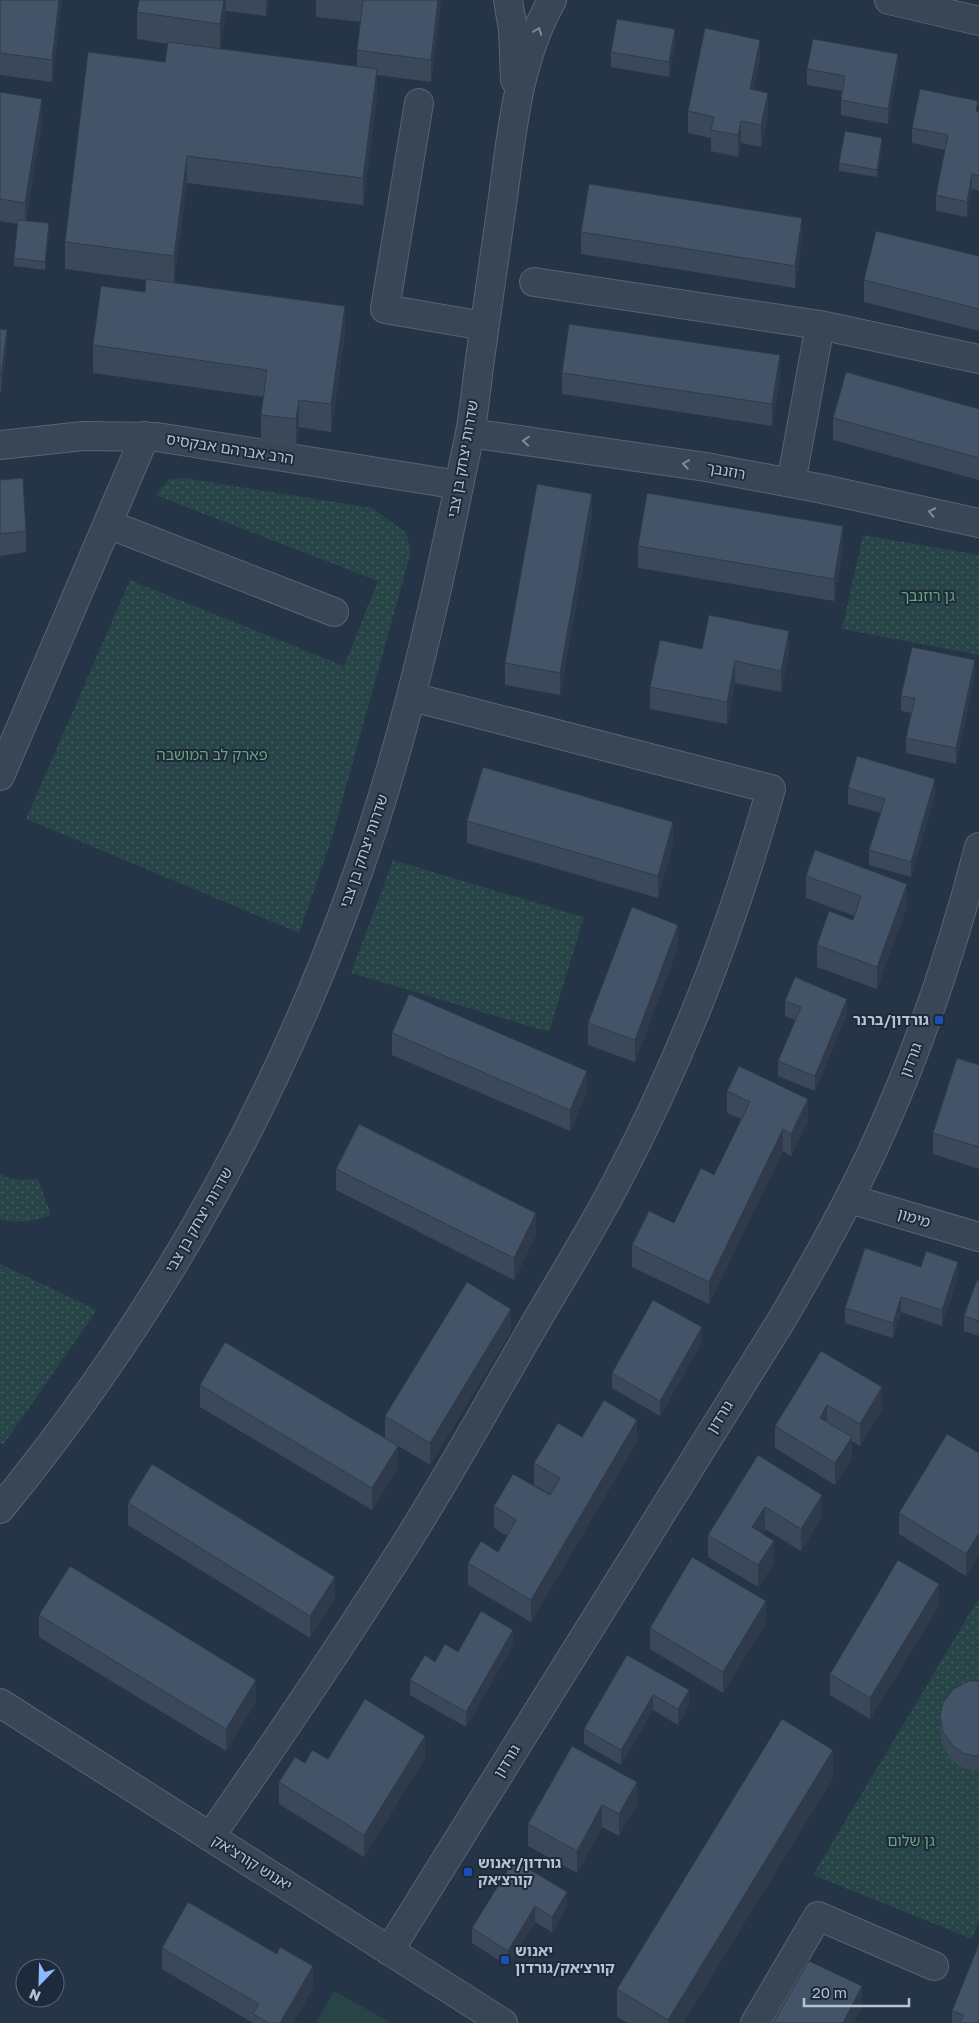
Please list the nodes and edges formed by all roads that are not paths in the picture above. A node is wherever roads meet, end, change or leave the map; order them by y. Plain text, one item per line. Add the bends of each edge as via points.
1 (508, 0) edge
2 (552, 0) edge
3 (889, 0) edge
4 (979, 21) edge
5 (419, 103) dead end
6 (515, 111) junction
7 (534, 282) dead end
8 (484, 326) junction
9 (820, 326) junction
10 (979, 359) edge
11 (470, 433) junction
12 (145, 436) junction
13 (0, 444) edge
14 (790, 482) junction
15 (459, 485) junction
16 (979, 523) edge
17 (108, 524) junction
18 (334, 612) dead end
19 (412, 697) junction
20 (0, 776) edge
21 (979, 847) edge
22 (850, 1199) junction
23 (979, 1237) edge
24 (0, 1509) edge
25 (0, 1703) edge
26 (210, 1837) junction
27 (389, 1951) junction
28 (934, 1966) dead end
29 (503, 2023) edge
30 (755, 2023) edge

1 - 6 street, שדרות יצחק בן צבי via 515,57
6 -> 2 street, שדרות יצחק בן צבי via 535,38
3 - 4 street
5 - 8 street via 385,309
6 - 8 street, שדרות יצחק בן צבי
7 - 9 street
8 - 11 street, שדרות יצחק בן צבי
9 - 10 street
9 - 14 street
14 -> 11 street, רוזנבך
11 - 15 street, שדרות יצחק בן צבי
12 - 13 street, הרב אברהם אבקסיס via 82,436
12 - 15 street, הרב אברהם אבקסיס
12 - 17 street
16 -> 14 street, רוזנבך
15 - 19 street, שדרות יצחק בן צבי
17 - 18 street
17 - 20 street
19 - 24 street, שדרות יצחק בן צבי via 348,899 293,1037 257,1112 194,1230 137,1323 82,1403
19 - 26 street via 771,790 716,963 669,1075 616,1184 404,1546 310,1692
21 - 22 street, גורדון via 924,1025 878,1140
22 - 23 street, מימון
22 - 27 street, גורדון via 781,1322
25 - 26 street, יאנוש קורצ'אק
26 - 27 street, יאנוש קורצ'אק
27 - 29 street, יאנוש קורצ'אק
28 - 30 street via 818,1916

